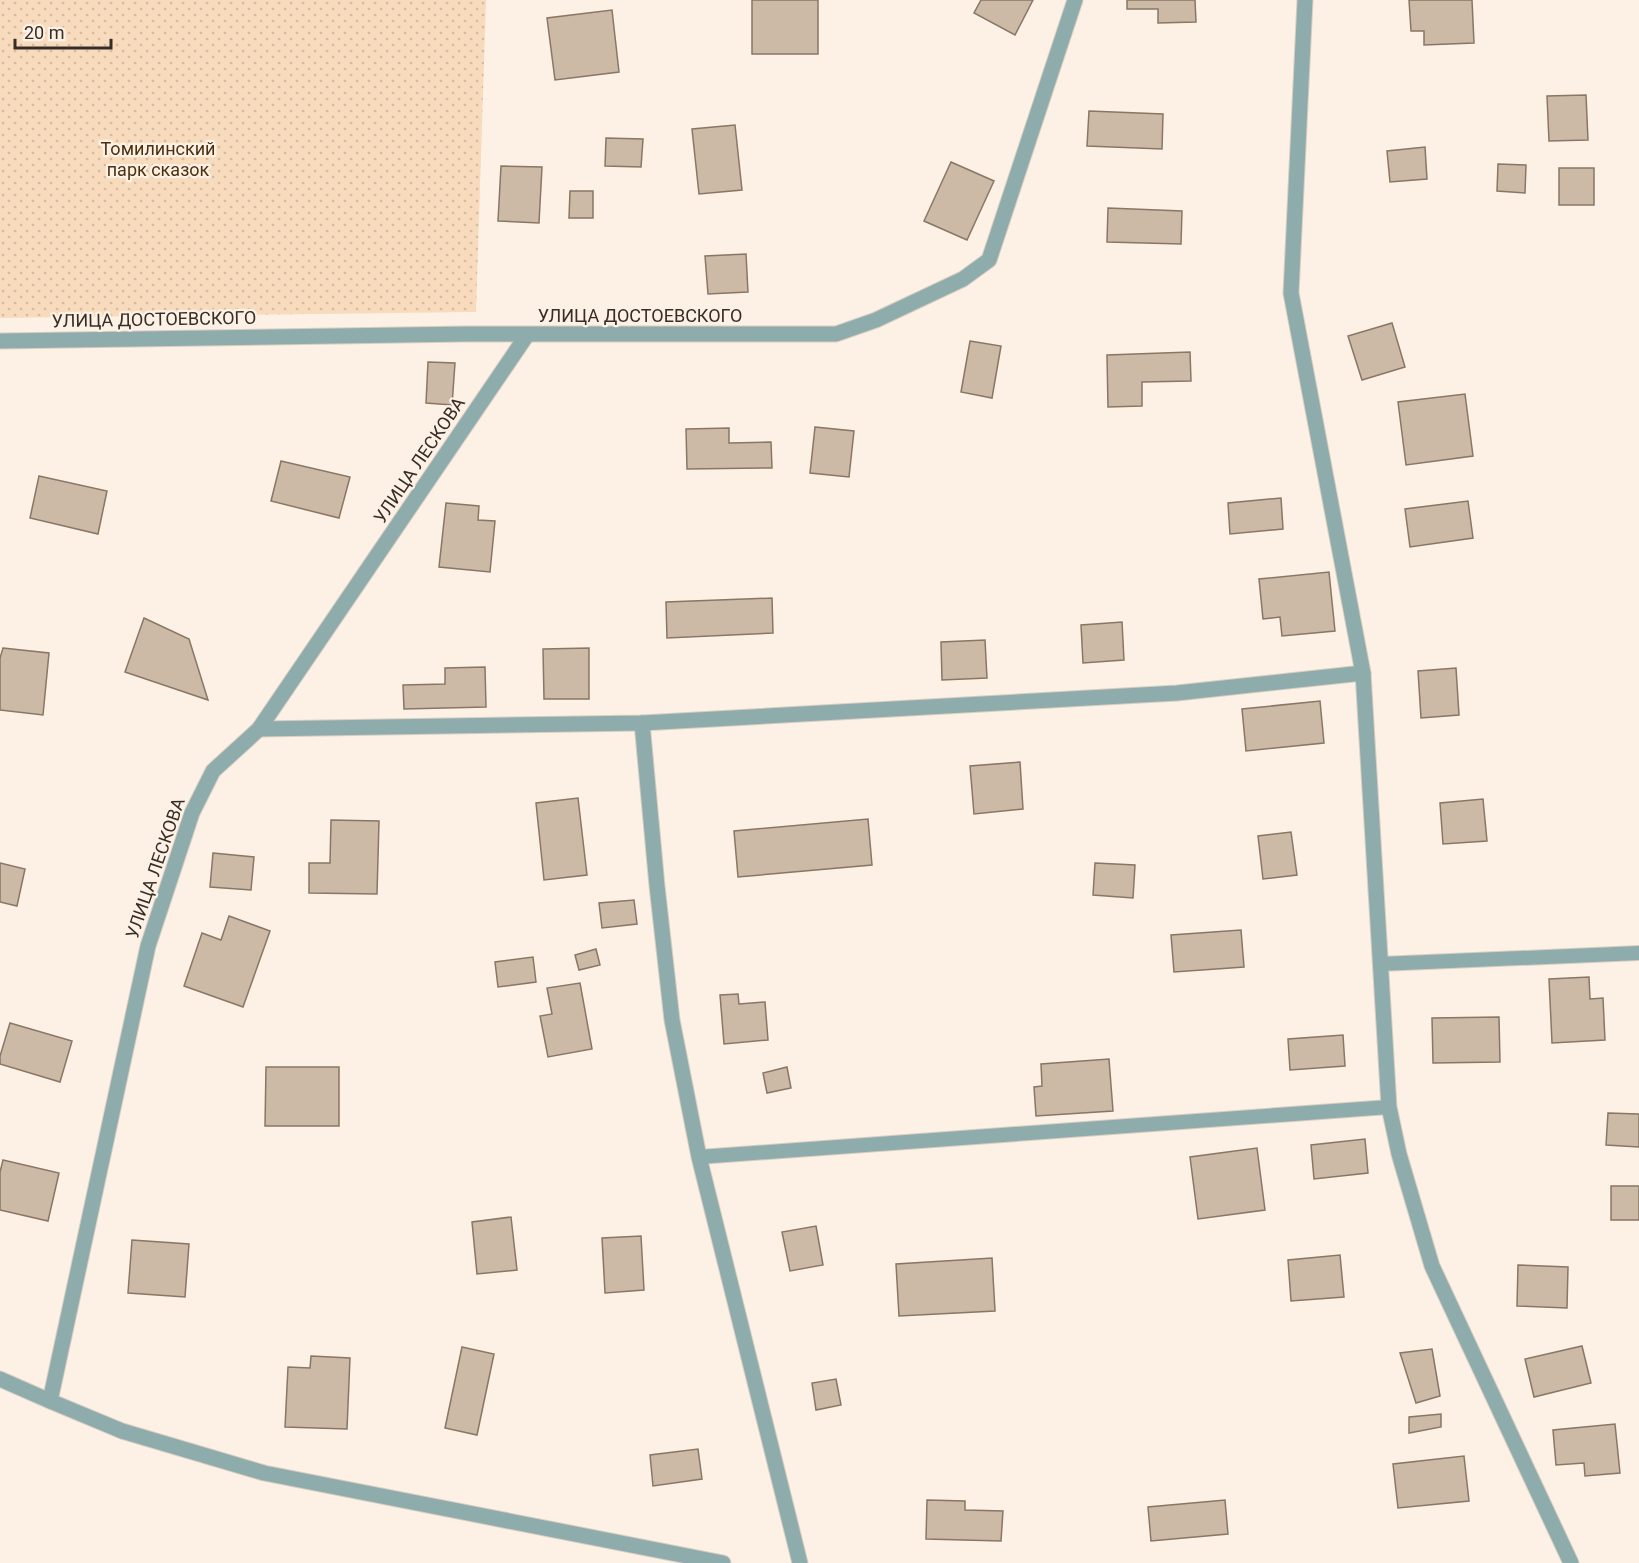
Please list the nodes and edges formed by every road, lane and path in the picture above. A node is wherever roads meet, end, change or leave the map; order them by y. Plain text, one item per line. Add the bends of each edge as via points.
1 (1076, 0) edge
2 (1305, 0) edge
3 (527, 335) junction
4 (0, 341) edge
5 (1363, 673) junction
6 (642, 723) junction
7 (259, 729) junction
8 (1639, 953) edge
9 (1380, 964) junction
10 (1389, 1107) junction
11 (699, 1156) junction
12 (0, 1378) edge
13 (50, 1401) junction
14 (723, 1563) edge
15 (800, 1563) edge
16 (1571, 1563) edge

1 - 3 street, УЛИЦА ДОСТОЕВСКОГО via 989,260 963,279 876,320 836,334
2 - 5 street via 1291,293
3 - 4 street, УЛИЦА ДОСТОЕВСКОГО
3 - 7 street, УЛИЦА ЛЕСКОВА
5 - 6 street via 1177,693
5 - 9 street
6 - 7 street
6 - 11 street via 672,1020
7 - 13 street, УЛИЦА ЛЕСКОВА via 213,771 192,813 148,946
8 - 9 lane
9 - 10 street
10 - 11 lane
10 - 16 street via 1432,1266
11 - 15 street
12 - 13 street
13 - 14 street via 122,1431 264,1473

